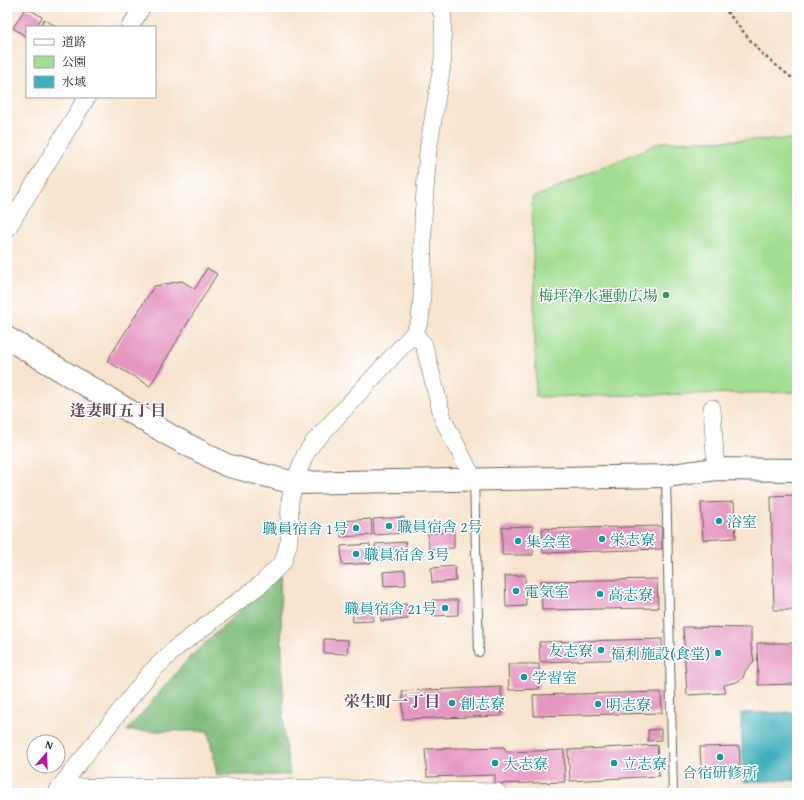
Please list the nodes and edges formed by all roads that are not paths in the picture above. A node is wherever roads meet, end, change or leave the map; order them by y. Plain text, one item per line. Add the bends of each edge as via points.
1 (142, 7) edge
2 (439, 7) edge
3 (131, 26) edge
4 (86, 98) edge
5 (7, 229) edge
6 (414, 333) junction
7 (7, 338) edge
8 (712, 408) dead end
9 (716, 469) junction
10 (797, 470) edge
11 (666, 476) junction
12 (474, 480) junction
13 (294, 483) junction
14 (479, 652) dead end
15 (58, 790) edge
16 (297, 790) edge
17 (498, 793) edge
18 (673, 793) edge

1 - 3 street
2 - 6 street via 443,15 443,59 428,150 423,218 422,296 420,321
4 - 5 street
6 - 12 street via 424,345 442,419
6 - 13 street via 313,442
7 - 13 street via 171,436 226,465
8 - 9 street
9 - 10 street
9 - 11 street
11 - 12 street
11 - 18 lane
12 - 13 street
12 - 14 lane
13 - 15 street via 290,501 289,542 283,562 260,585 176,648 150,673
15 - 16 street
16 - 17 street

